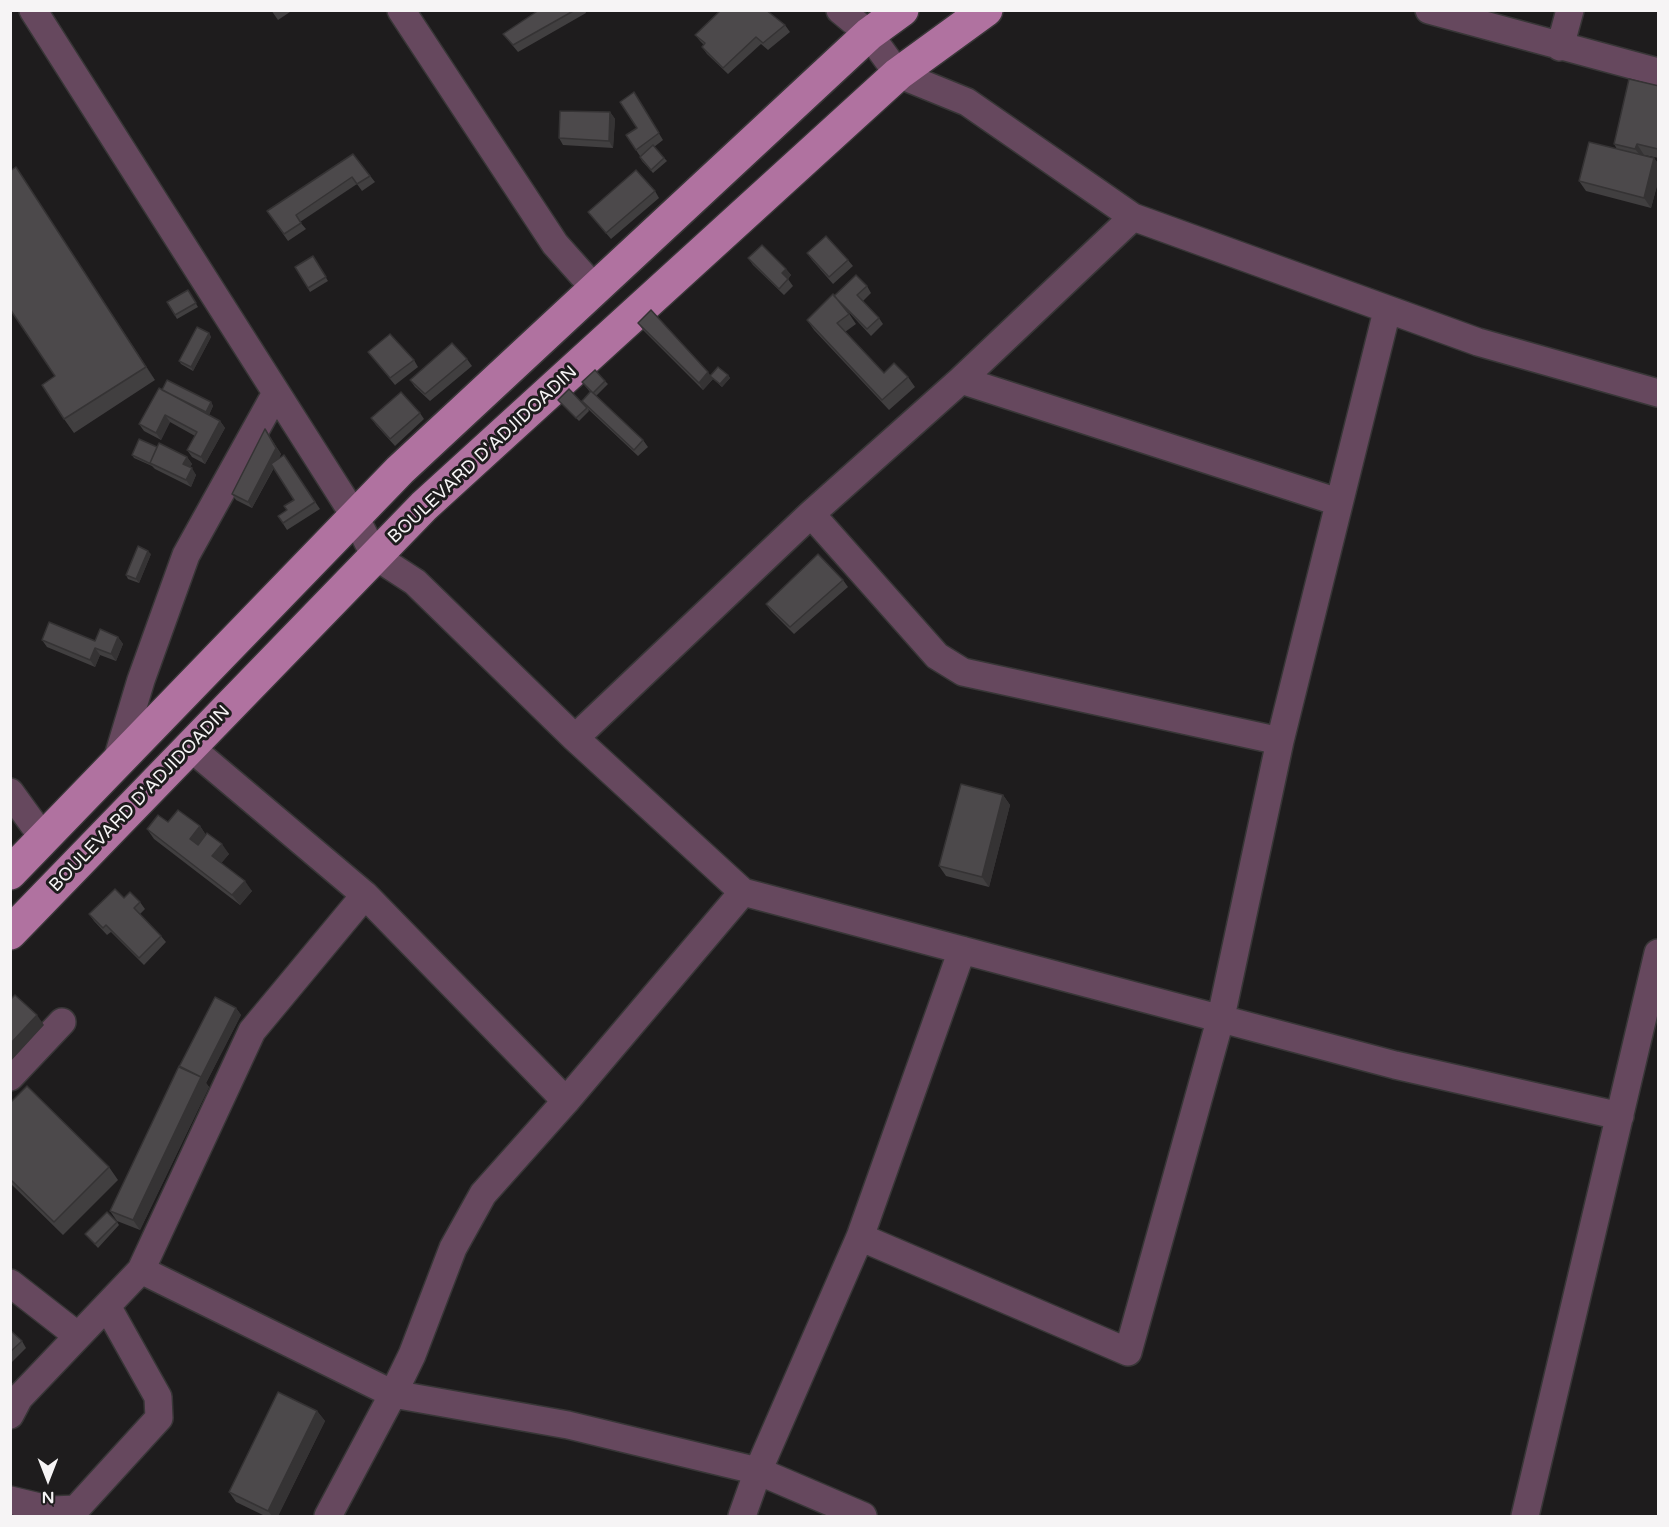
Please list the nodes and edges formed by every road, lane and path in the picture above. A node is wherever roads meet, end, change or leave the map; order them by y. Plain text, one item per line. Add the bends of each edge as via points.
1 (33, 10) edge
2 (401, 10) edge
3 (840, 10) edge
4 (902, 10) edge
5 (986, 10) edge
6 (1429, 10) edge
7 (1570, 10) edge
8 (869, 34) junction
9 (1560, 47) junction
10 (1659, 72) edge
11 (898, 74) junction
12 (1133, 216) junction
13 (596, 290) junction
14 (1387, 311) junction
15 (961, 380) junction
16 (276, 393) junction
17 (1659, 393) edge
18 (1338, 502) junction
19 (811, 514) junction
20 (354, 515) junction
21 (375, 556) junction
22 (575, 738) junction
23 (1280, 741) junction
24 (191, 748) junction
25 (116, 763) junction
26 (10, 792) edge
27 (44, 839) junction
28 (10, 873) edge
29 (743, 892) junction
30 (365, 895) junction
31 (10, 933) edge
32 (962, 950) junction
33 (1659, 952) edge
34 (1221, 1017) junction
35 (62, 1022) dead end
36 (10, 1077) edge
37 (566, 1101) junction
38 (1620, 1116) junction
39 (860, 1237) junction
40 (141, 1270) junction
41 (10, 1283) edge
42 (107, 1306) junction
43 (78, 1336) junction
44 (393, 1394) junction
45 (13, 1402) edge
46 (758, 1471) junction
47 (10, 1500) edge
48 (327, 1516) edge
49 (742, 1516) edge
50 (863, 1516) edge
51 (1526, 1516) edge

1 - 16 street
2 - 13 street via 555,244
3 - 8 street
4 - 8 main road
5 - 11 main road, BOULEVARD D'ADJIDOADIN
6 - 9 street
7 - 9 street
8 - 11 street
8 - 13 main road
9 - 10 street
11 - 12 street via 967,102
11 - 21 main road, BOULEVARD D'ADJIDOADIN via 424,506
12 - 14 street
12 - 15 street
13 - 20 main road
14 - 17 street via 1478,342
14 - 18 street
15 - 18 street
15 - 19 street
16 - 20 street
16 - 25 street via 186,555
18 - 23 street
19 - 22 street
19 - 23 street via 937,656 963,672
20 - 21 street
20 - 25 main road
21 - 22 street via 415,582
21 - 24 main road, BOULEVARD D'ADJIDOADIN
22 - 29 street
23 - 34 street
24 - 30 street
24 - 31 main road, BOULEVARD D'ADJIDOADIN
25 - 27 main road
26 - 27 street
27 - 28 main road
29 - 32 street
29 - 37 street
30 - 37 street
30 - 40 street via 252,1031
32 - 34 street
32 - 39 street
33 - 38 street
34 - 38 street via 1395,1065
34 - 39 street via 1128,1352
35 - 36 street
37 - 44 street via 483,1194 453,1248
38 - 51 street
39 - 46 street
40 - 42 street
40 - 44 street
41 - 43 street
42 - 43 street
42 - 47 street via 158,1397 159,1418 76,1509 52,1510
43 - 45 street
44 - 46 street via 567,1425
44 - 48 street
46 - 49 street
46 - 50 street

